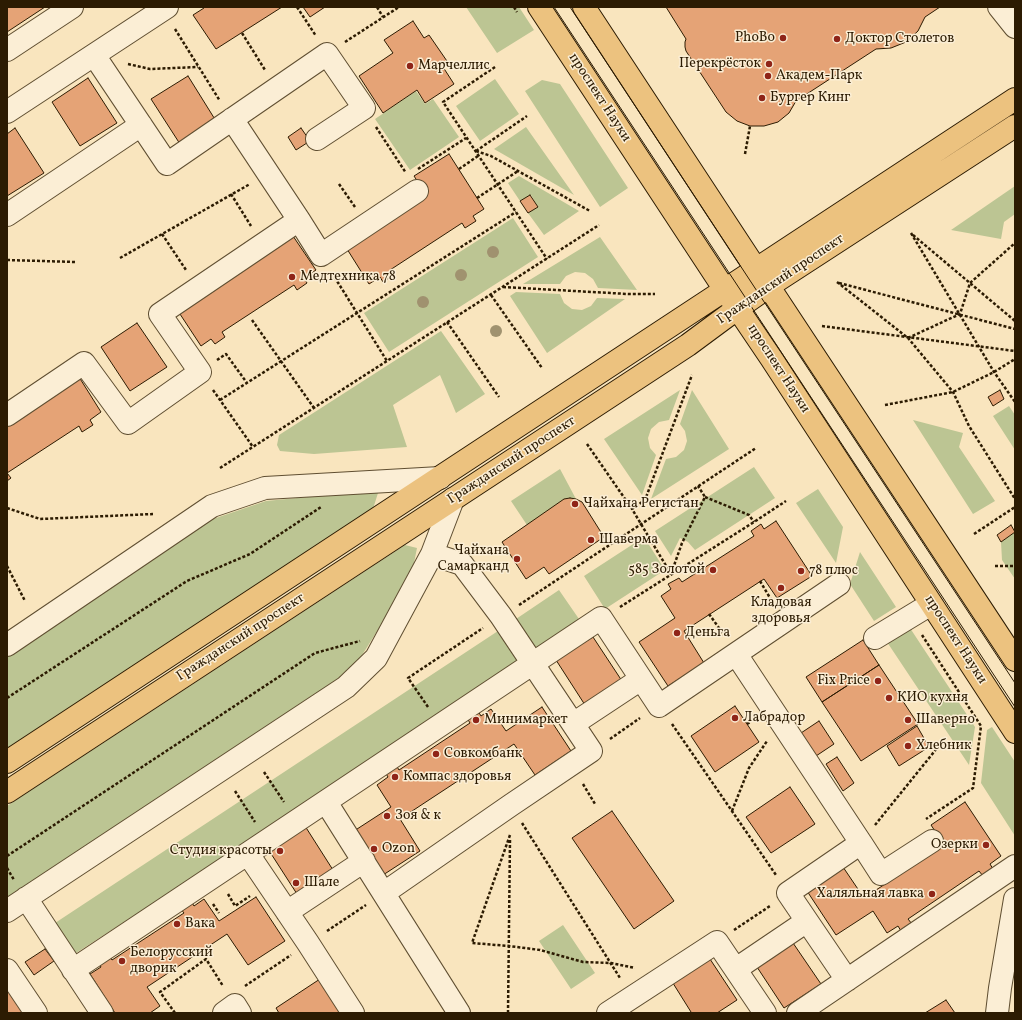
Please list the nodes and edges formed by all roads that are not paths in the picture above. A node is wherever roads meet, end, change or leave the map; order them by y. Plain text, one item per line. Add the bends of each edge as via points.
1 (72, 7) edge
2 (539, 7) edge
3 (584, 7) edge
4 (999, 7) edge
5 (165, 8) edge
6 (1015, 27) edge
7 (7, 50) edge
8 (94, 55) junction
9 (1014, 95) edge
10 (7, 112) edge
11 (232, 119) junction
12 (141, 125) junction
13 (1015, 126) edge
14 (317, 138) dead end
15 (413, 184) road end
16 (7, 215) edge
17 (299, 220) junction
18 (756, 269) junction
19 (769, 287) junction
20 (725, 290) junction
21 (738, 308) junction
22 (7, 415) edge
23 (440, 478) junction
24 (452, 499) junction
25 (432, 554) junction
26 (839, 584) dead end
27 (931, 604) junction
28 (875, 638) dead end
29 (7, 645) edge
30 (736, 654) junction
31 (1015, 660) edge
32 (533, 664) junction
33 (641, 679) junction
34 (573, 724) junction
35 (1015, 732) edge
36 (7, 762) edge
37 (7, 792) edge
38 (326, 802) junction
39 (932, 841) road end
40 (860, 843) junction
41 (248, 854) junction
42 (364, 861) junction
43 (1015, 866) edge
44 (384, 893) junction
45 (26, 898) junction
46 (1015, 899) edge
47 (7, 911) edge
48 (287, 912) junction
49 (807, 921) junction
50 (736, 969) junction
51 (7, 970) edge
52 (73, 970) junction
53 (847, 980) junction
54 (36, 1013) edge
55 (102, 1013) edge
56 (353, 1013) edge
57 (459, 1013) edge
58 (608, 1013) edge
59 (765, 1013) edge
60 (798, 1013) edge
61 (997, 1013) edge

1 - 7 street
2 - 20 main road, проспект Науки
3 - 18 main road
4 - 6 street
5 - 8 street
8 - 10 street
8 - 12 street
9 - 18 main road, Гражданский проспект
11 - 12 street via 167,164
11 - 14 street via 335,49 364,108
11 - 17 street
12 - 16 street
13 - 19 main road, Гражданский проспект
15 - 17 street via 367,225 321,255
17 - 22 street via 160,314 200,372 128,423 84,363
18 - 19 main road
18 - 20 main road, Гражданский проспект
19 - 21 main road, Гражданский проспект
19 - 31 main road
20 - 21 main road, проспект Науки
20 - 23 main road, Гражданский проспект
21 - 24 main road, Гражданский проспект via 688,346
21 - 27 main road, проспект Науки
23 - 29 street via 265,488 212,506
23 - 36 main road, Гражданский проспект
24 - 25 street
24 - 37 main road, Гражданский проспект
25 - 32 street via 462,564
25 - 45 street via 376,658 346,687
26 - 30 street
27 - 28 street
27 - 35 main road, проспект Науки
30 - 33 street via 659,706
30 - 40 street
32 - 33 street via 601,618
32 - 34 street
32 - 38 street
33 - 34 street
34 - 44 street via 591,751
38 - 41 street
38 - 42 street
39 - 40 street via 881,874
40 - 49 street via 788,893
41 - 48 street
41 - 52 street
42 - 44 street
42 - 48 street
43 - 53 street
44 - 57 street
45 - 47 street
45 - 52 street
46 - 61 street
48 - 56 street
49 - 50 street
49 - 53 street
50 - 58 street via 717,942
50 - 59 street
51 - 54 street
52 - 55 street
53 - 60 street

